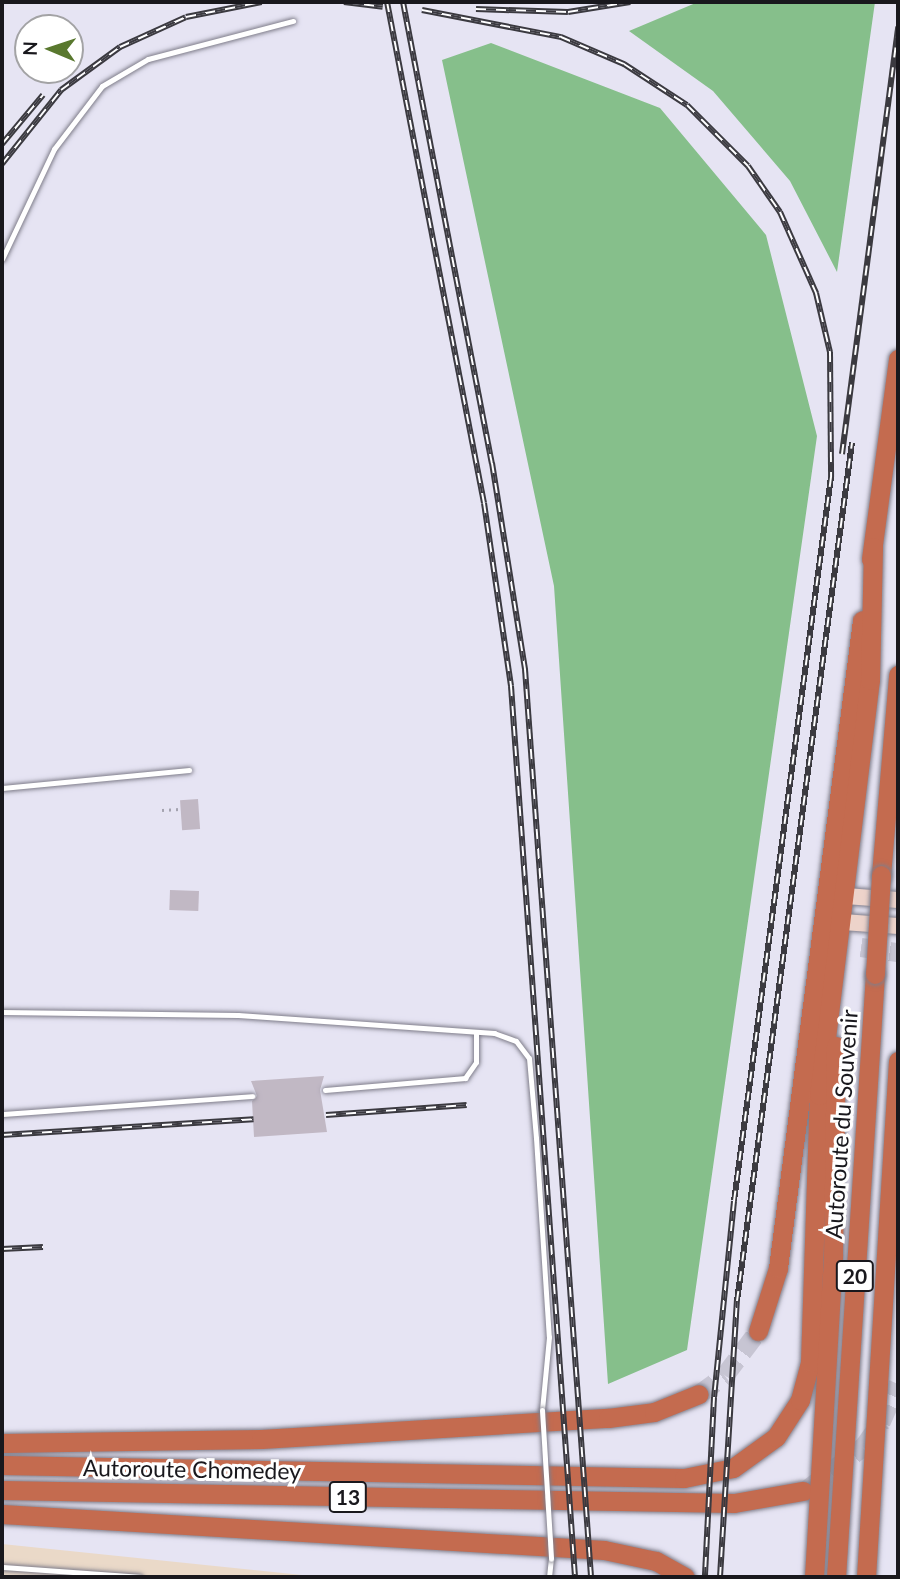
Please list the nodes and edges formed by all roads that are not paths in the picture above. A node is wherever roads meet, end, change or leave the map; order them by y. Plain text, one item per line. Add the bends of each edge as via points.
1 (293, 21) dead end
2 (2, 259) edge
3 (898, 359) edge
4 (873, 547) junction
5 (898, 675) edge
6 (189, 770) dead end
7 (2, 788) edge
8 (846, 896) junction
9 (898, 900) edge
10 (843, 922) junction
11 (898, 926) edge
12 (840, 946) junction
13 (861, 947) tunnel mouth
14 (835, 996) junction
15 (2, 1012) edge
16 (475, 1032) junction
17 (898, 1061) edge
18 (325, 1090) dead end
19 (252, 1096) dead end
20 (2, 1114) edge
21 (758, 1331) tunnel mouth
22 (699, 1394) tunnel mouth
23 (2, 1443) edge
24 (2, 1465) edge
25 (2, 1490) edge
26 (803, 1491) tunnel mouth
27 (2, 1514) edge
28 (2, 1567) edge
29 (102, 1576) edge
30 (140, 1577) edge
31 (549, 1577) edge
32 (685, 1577) edge
33 (814, 1577) edge
34 (836, 1577) edge
35 (866, 1577) edge

1 - 2 lane via 148,59 103,86 54,149
3 - 4 highway
4 - 8 highway via 870,680
4 - 21 highway via 778,1268
5 - 34 highway, Autoroute du Souvenir / 20, bridge
6 - 7 lane
8 - 9 main road
8 - 10 highway
10 - 11 main road
10 - 12 highway
12 - 13 highway
12 - 14 highway
14 - 24 highway, Autoroute Chomedey / 13 via 819,1095 813,1327 803,1392 780,1432 747,1460 702,1477 656,1478
14 - 33 highway via 834,1243
15 - 16 lane via 212,1014
16 - 18 lane via 475,1062 465,1078
16 - 31 lane, bridge via 509,1036 522,1045 530,1065 549,1337 542,1410
17 - 35 highway, 20
19 - 20 lane
22 - 23 highway via 665,1409 608,1418 275,1438
25 - 26 highway, Autoroute Chomedey / 13 via 675,1502 761,1502
27 - 32 highway via 604,1549 656,1561
28 - 29 lane
29 - 30 lane

